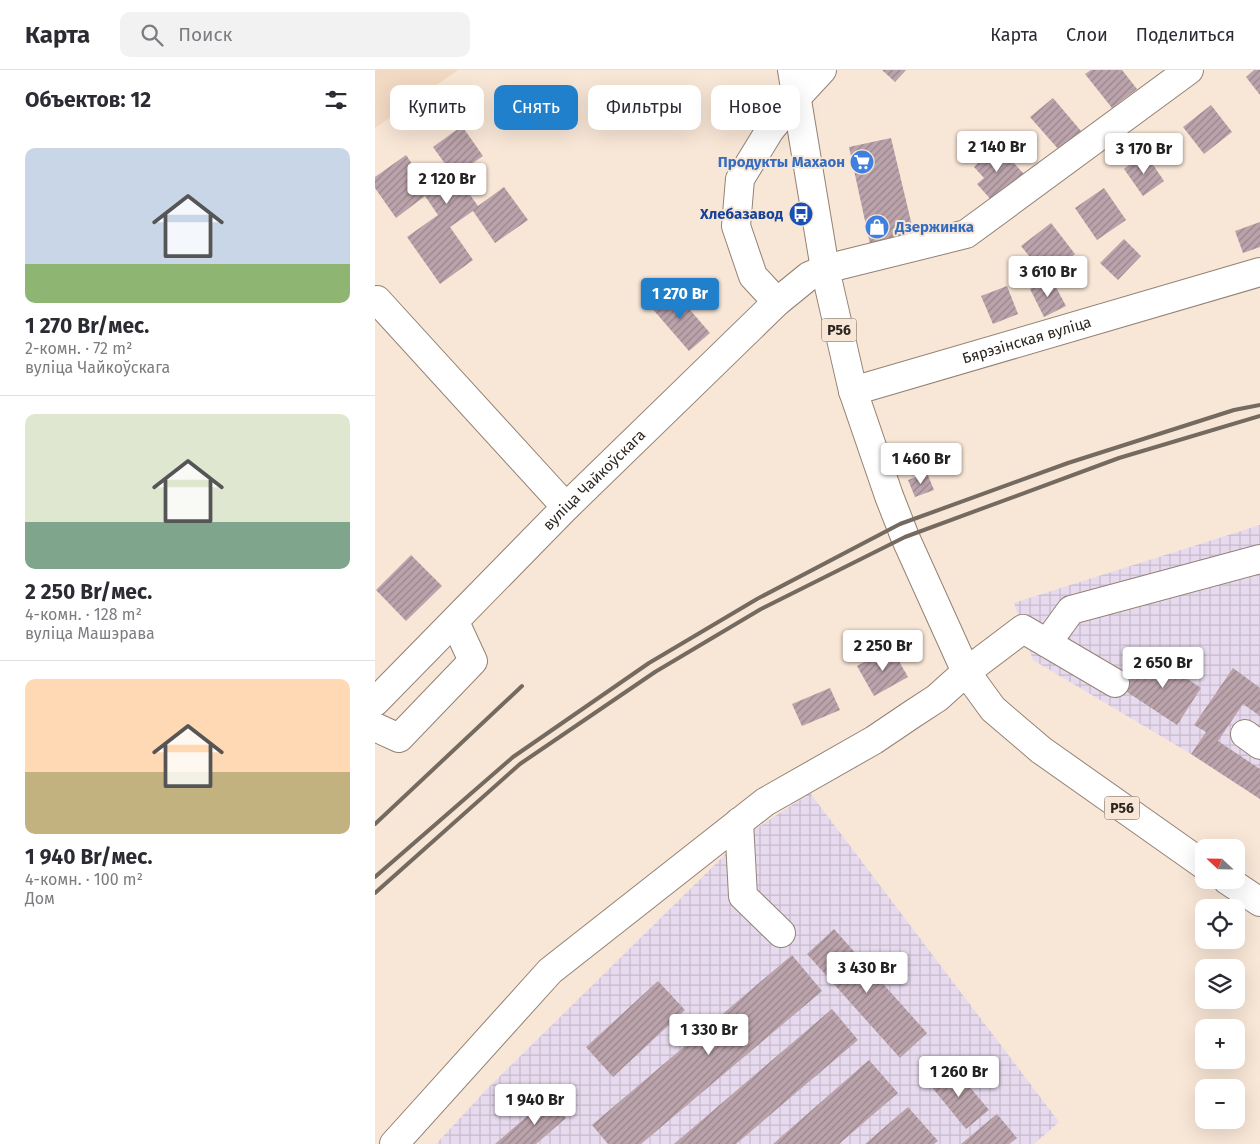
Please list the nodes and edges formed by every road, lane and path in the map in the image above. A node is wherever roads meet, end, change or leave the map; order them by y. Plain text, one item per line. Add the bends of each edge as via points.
1 (792, 70) edge
2 (822, 70) edge
3 (1189, 70) edge
4 (794, 85) edge
5 (800, 94) edge
6 (800, 122) edge
7 (771, 130) edge
8 (825, 269) junction
9 (1260, 272) edge
10 (375, 302) edge
11 (777, 302) junction
12 (853, 392) junction
13 (566, 507) junction
14 (1260, 559) edge
15 (455, 622) junction
16 (1047, 643) junction
17 (966, 672) junction
18 (1115, 683) dead end
19 (375, 702) edge
20 (375, 727) edge
21 (739, 822) junction
22 (1195, 859) edge
23 (1240, 889) edge
24 (1260, 902) edge
25 (781, 933) dead end
26 (394, 1144) edge

1 - 4 street, Р56
2 - 5 street
3 - 8 street, вуліца Чайкоўскага via 966,234
6 - 8 street, Р56
7 - 11 street via 740,179 736,226 753,276
8 - 11 street, вуліца Чайкоўскага via 809,276
8 - 12 street, Р56
9 - 12 street, Бярэзінская вуліца
10 - 13 street via 377,300
11 - 13 street, вуліца Чайкоўскага
12 - 17 street, Р56 via 905,537
13 - 15 street, вуліца Чайкоўскага
14 - 16 street via 1071,610
15 - 19 street, вуліца Чайкоўскага
15 - 20 street via 473,661 399,738
16 - 17 street via 1023,629
16 - 18 street
17 - 21 street via 937,698 875,740 765,802
17 - 22 street, Р56 via 993,709 1041,750
21 - 25 street via 743,896
21 - 26 street via 550,971
23 - 24 street

